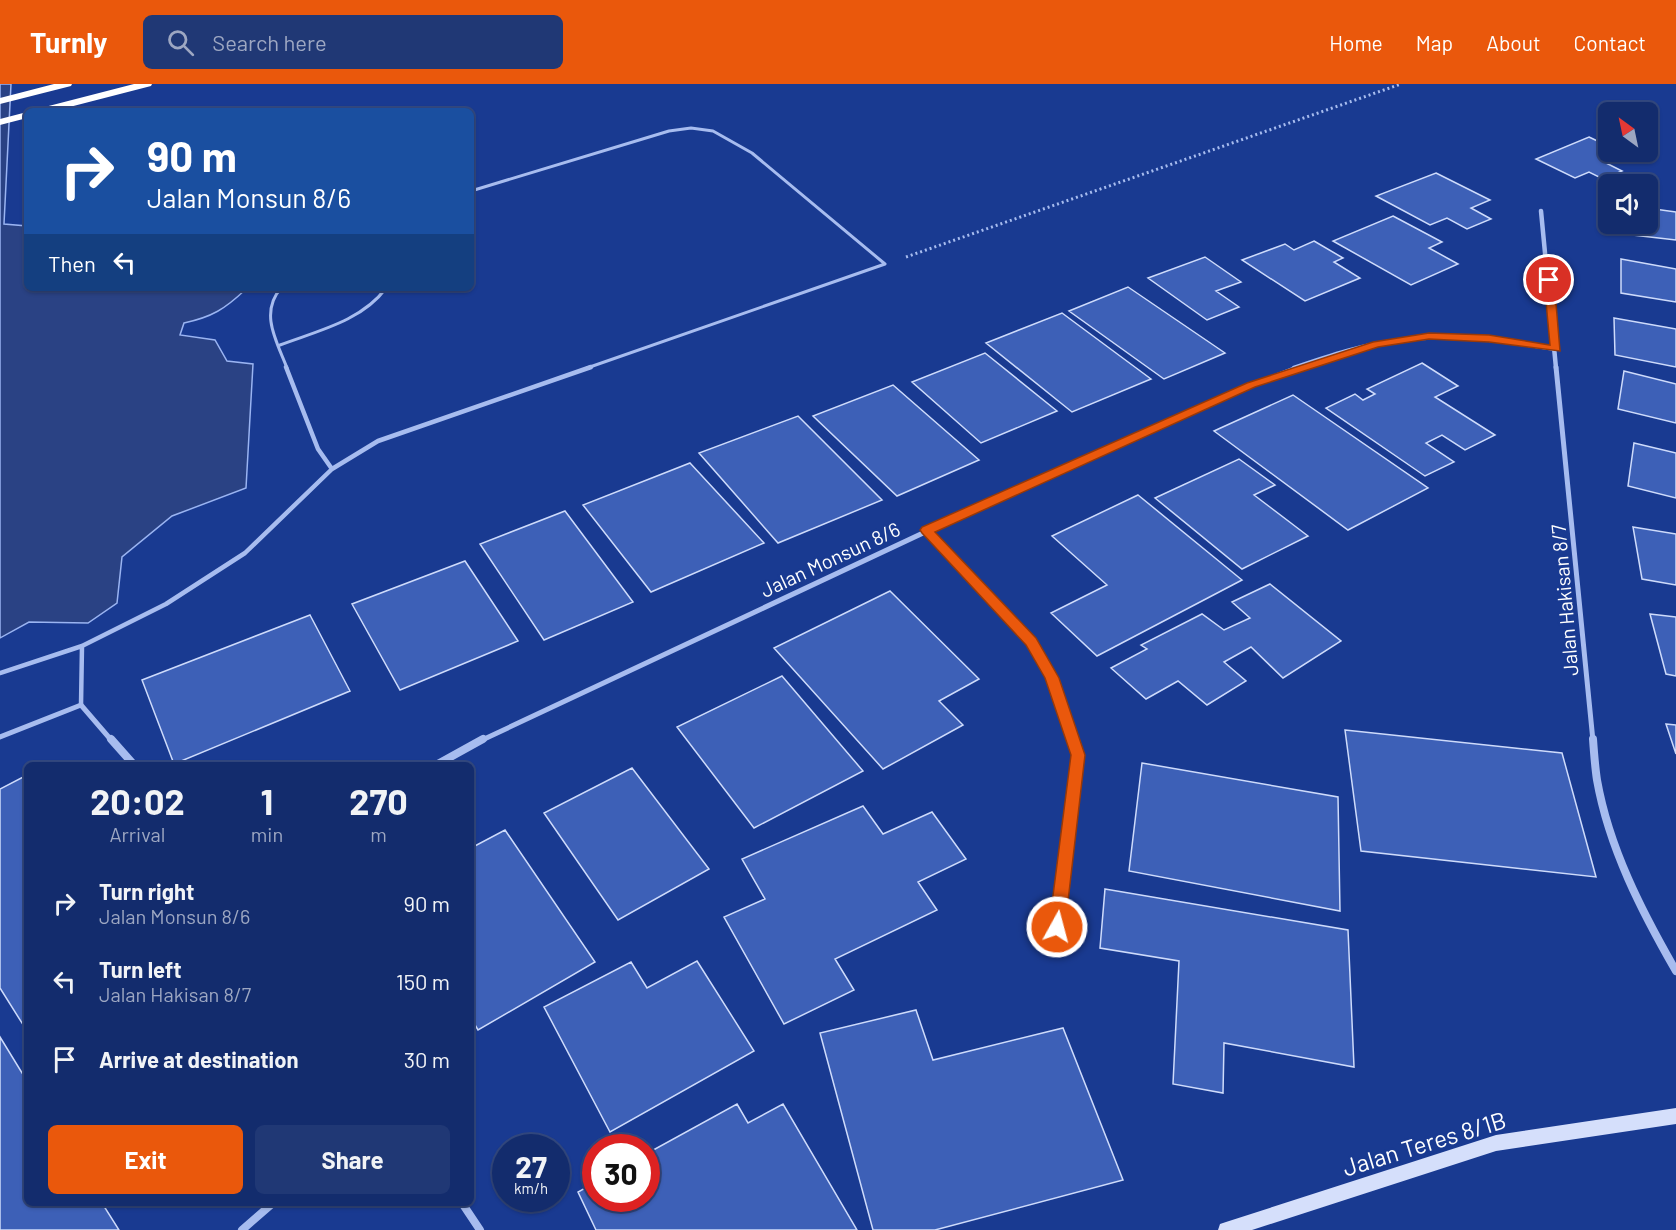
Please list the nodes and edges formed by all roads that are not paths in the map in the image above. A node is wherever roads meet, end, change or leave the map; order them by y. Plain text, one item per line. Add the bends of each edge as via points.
1 (67, 84) edge
2 (147, 84) edge
3 (0, 101) edge
4 (53, 108) edge
5 (24, 116) edge
6 (0, 122) edge
7 (474, 190) edge
8 (1541, 211) dead end
9 (278, 291) edge
10 (385, 291) edge
11 (280, 345) junction
12 (1556, 349) junction
13 (332, 469) junction
14 (926, 530) junction
15 (82, 646) junction
16 (0, 673) edge
17 (81, 705) junction
18 (0, 737) edge
19 (131, 762) edge
20 (442, 762) edge
21 (1057, 927) dead end
22 (1676, 970) edge
23 (1676, 1116) edge
24 (270, 1206) edge
25 (464, 1206) edge
26 (242, 1230) edge
27 (480, 1230) edge
28 (1226, 1230) edge

1 - 3 highway
2 - 4 highway
5 - 6 highway
7 - 13 lane via 669,132 691,128 713,131 752,153 885,264 378,441
8 - 12 street, Jalan Hakisan 8/7
9 - 11 lane via 268,312
10 - 11 lane via 349,318
11 - 13 lane via 318,449
12 - 14 street, Jalan Monsun 8/6 via 1489,339 1429,336 1376,344 1251,385
12 - 22 street, Jalan Hakisan 8/7 via 1598,781 1617,852 1652,929
13 - 15 lane via 245,553 166,604
14 - 20 street, Jalan Monsun 8/6
14 - 21 street via 1031,641 1052,678 1075,744 1078,755
15 - 16 lane
15 - 17 lane
17 - 18 street
17 - 19 street
23 - 28 street, Jalan Teres 8/1B via 1496,1143
24 - 26 street
25 - 27 street

